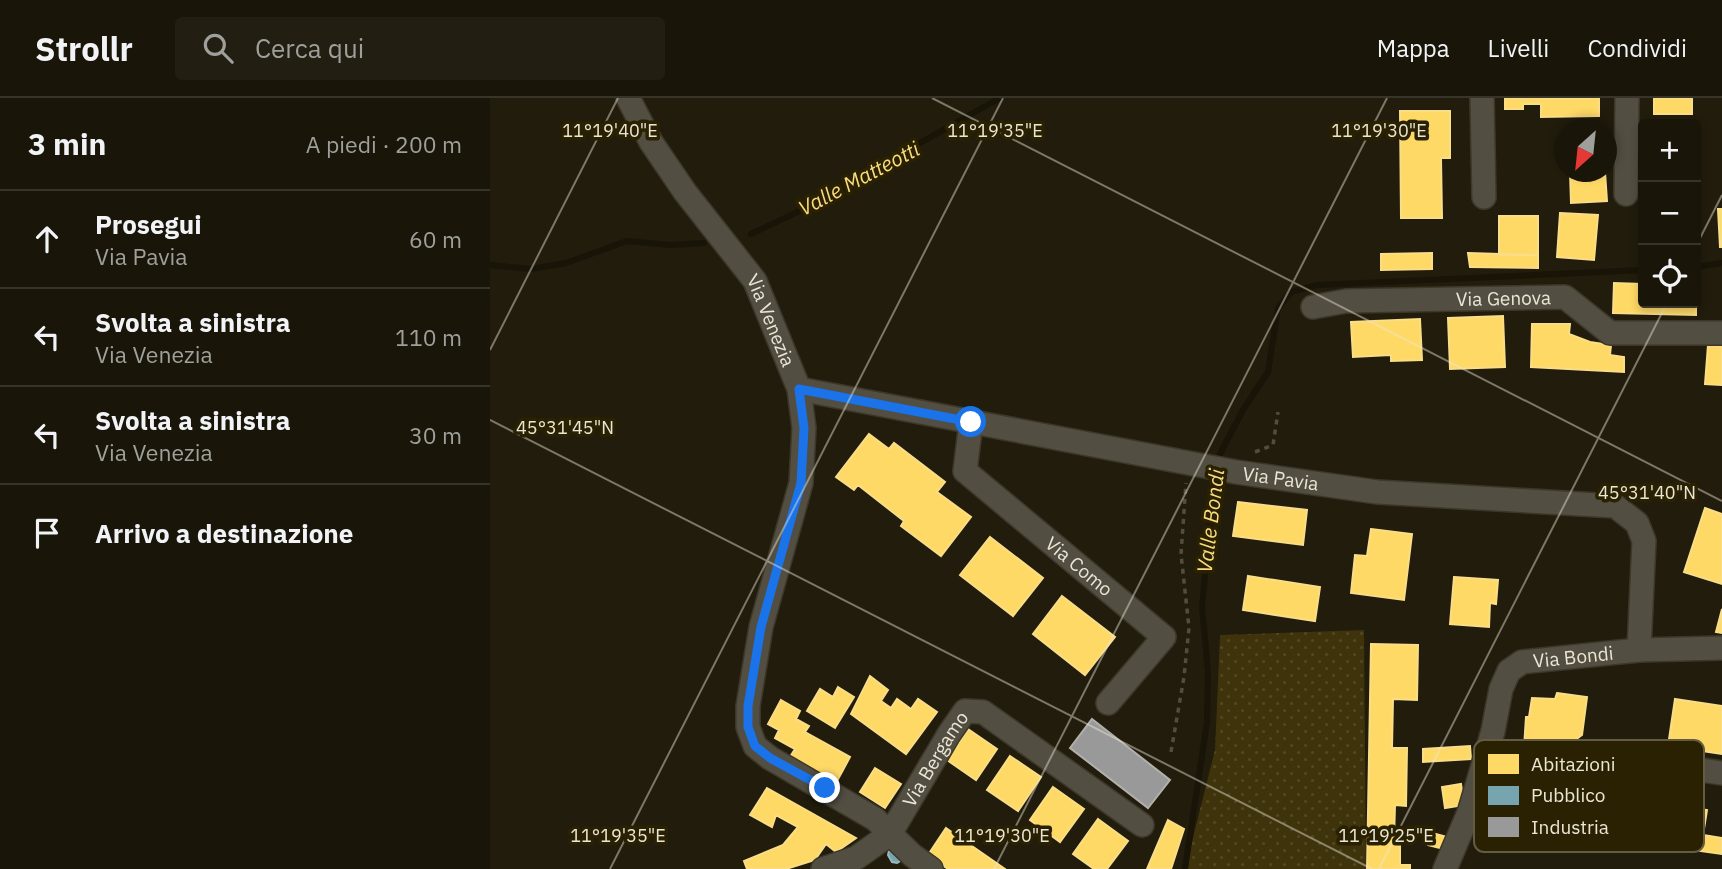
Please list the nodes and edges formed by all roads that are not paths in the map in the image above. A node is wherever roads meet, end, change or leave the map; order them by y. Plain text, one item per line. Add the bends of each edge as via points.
1 (628, 98) edge
2 (1482, 98) edge
3 (1627, 98) edge
4 (1626, 194) dead end
5 (1484, 197) dead end
6 (1313, 307) dead end
7 (1722, 332) edge
8 (799, 389) junction
9 (971, 422) junction
10 (1722, 648) edge
11 (1639, 650) junction
12 (1108, 703) dead end
13 (1490, 740) edge
14 (1704, 770) edge
15 (1722, 773) edge
16 (1474, 796) edge
17 (1142, 825) dead end
18 (890, 834) junction
19 (823, 869) edge
20 (931, 869) edge
21 (1446, 869) edge

1 - 8 street, Via Venezia via 685,192 755,281
2 - 5 street
3 - 4 street
6 - 7 street, Via Genova via 1346,301 1565,298 1610,333
8 - 9 street, Via Pavia
8 - 18 street, Via Venezia via 804,428 801,483 761,627 748,727 755,746 770,758 875,819
9 - 11 street, Via Pavia via 1236,472 1377,492 1615,506 1637,523 1644,541
9 - 12 street, Via Como via 965,471 1164,637
10 - 11 street, Via Bondi
11 - 13 street, Via Bondi via 1522,662 1509,671 1501,689
14 - 15 street
16 - 21 street, Via Bondi
17 - 18 street, Via Bergamo via 983,712 965,711
18 - 19 street via 856,858
18 - 20 street

